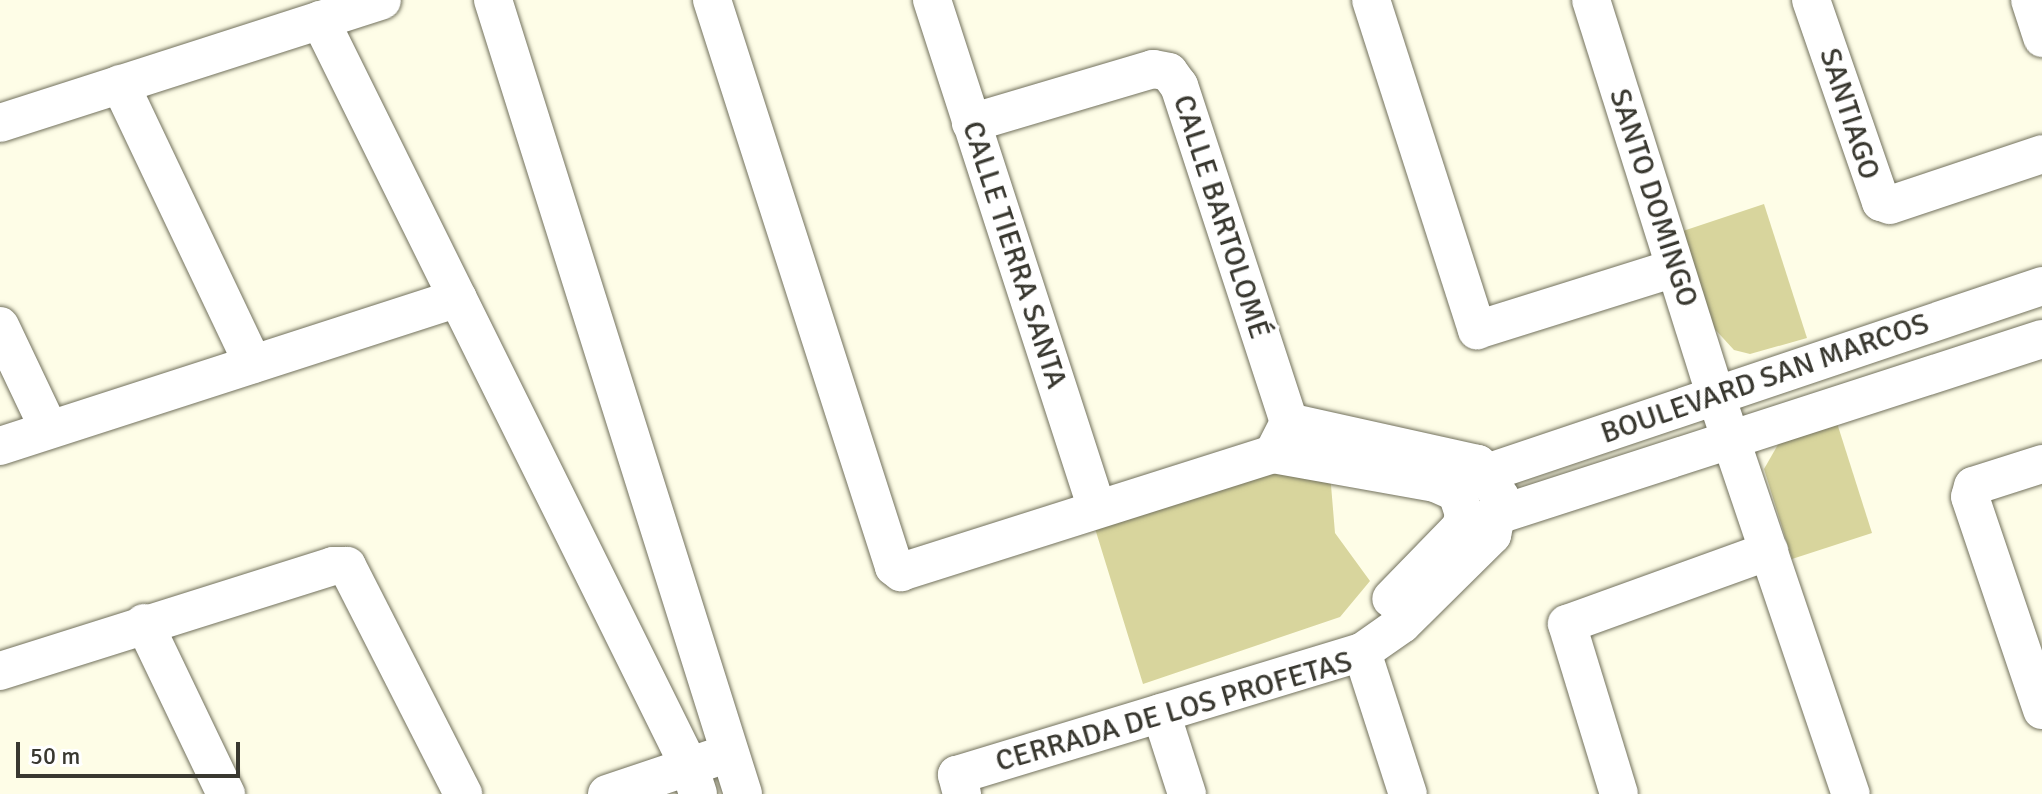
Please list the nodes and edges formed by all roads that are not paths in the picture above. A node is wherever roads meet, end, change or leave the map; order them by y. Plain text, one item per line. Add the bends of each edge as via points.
1 (382, 0) edge
2 (493, 0) edge
3 (712, 0) edge
4 (932, 0) edge
5 (1371, 0) edge
6 (1591, 0) edge
7 (1811, 0) edge
8 (2030, 0) edge
9 (320, 20) junction
10 (2042, 38) edge
11 (120, 84) junction
12 (0, 123) edge
13 (971, 123) junction
14 (2042, 154) edge
15 (1675, 268) junction
16 (2042, 286) edge
17 (458, 298) junction
18 (0, 326) edge
19 (2042, 339) edge
20 (253, 364) junction
21 (1716, 396) junction
22 (49, 429) junction
23 (1281, 438) junction
24 (1731, 440) junction
25 (0, 446) edge
26 (2042, 464) edge
27 (1488, 473) junction
28 (1448, 486) junction
29 (1097, 509) junction
30 (1500, 515) junction
31 (1461, 527) junction
32 (1769, 551) junction
33 (144, 623) junction
34 (1362, 652) junction
35 (1312, 668) junction
36 (0, 671) edge
37 (2042, 710) edge
38 (1161, 713) junction
39 (729, 753) junction
40 (694, 780) edge
41 (226, 794) edge
42 (463, 794) edge
43 (607, 794) edge
44 (743, 794) edge
45 (962, 794) edge
46 (1187, 794) edge
47 (1408, 794) edge
48 (1619, 794) edge
49 (1851, 794) edge

1 - 9 street
2 - 39 street
3 - 29 street via 894,567 911,572
4 - 13 street, CALLE TIERRA SANTA
5 - 15 street via 1477,330
6 - 15 street, SANTO DOMINGO
7 - 14 street, SANTIAGO via 1881,202 1890,205
8 - 10 street
9 - 11 street
9 - 17 street
11 - 12 street
11 - 20 street
13 - 23 street, CALLE BARTOLOMÉ via 1153,69 1169,72 1179,86
13 - 29 street, CALLE TIERRA SANTA
15 - 21 street, SANTO DOMINGO
16 - 21 street, BOULEVARD SAN MARCOS
17 - 20 street
17 - 40 street
18 - 22 street
19 - 24 street, BOULEVARD SAN MARCOS
20 - 22 street
21 - 24 street, SANTO DOMINGO
21 - 27 street, BOULEVARD SAN MARCOS
22 - 25 street
23 - 27 street via 1463,459
23 - 28 street, BOULEVARD SAN MARCOS
23 - 29 street
24 - 30 street, BOULEVARD SAN MARCOS
24 - 32 street, SANTO DOMINGO
26 - 37 street via 1973,486 1970,497
27 - 28 street, BOULEVARD SAN MARCOS
27 - 30 street via 1500,497
28 - 31 street via 1462,503
30 - 31 street, BOULEVARD SAN MARCOS
30 - 34 street via 1485,546 1402,624
31 - 35 street, BOULEVARD SAN MARCOS via 1387,603
32 - 48 street via 1567,624
32 - 49 street, SANTO DOMINGO
33 - 36 street
33 - 41 street
33 - 42 street via 347,566
34 - 35 street, CERRADA DE LOS PROFETAS
34 - 47 street, CERRADA DE LOS PROFETAS
35 - 38 street, CERRADA DE LOS PROFETAS
38 - 45 street, CERRADA DE LOS PROFETAS via 957,775
38 - 46 street
39 - 40 street
39 - 44 street
40 - 43 street

